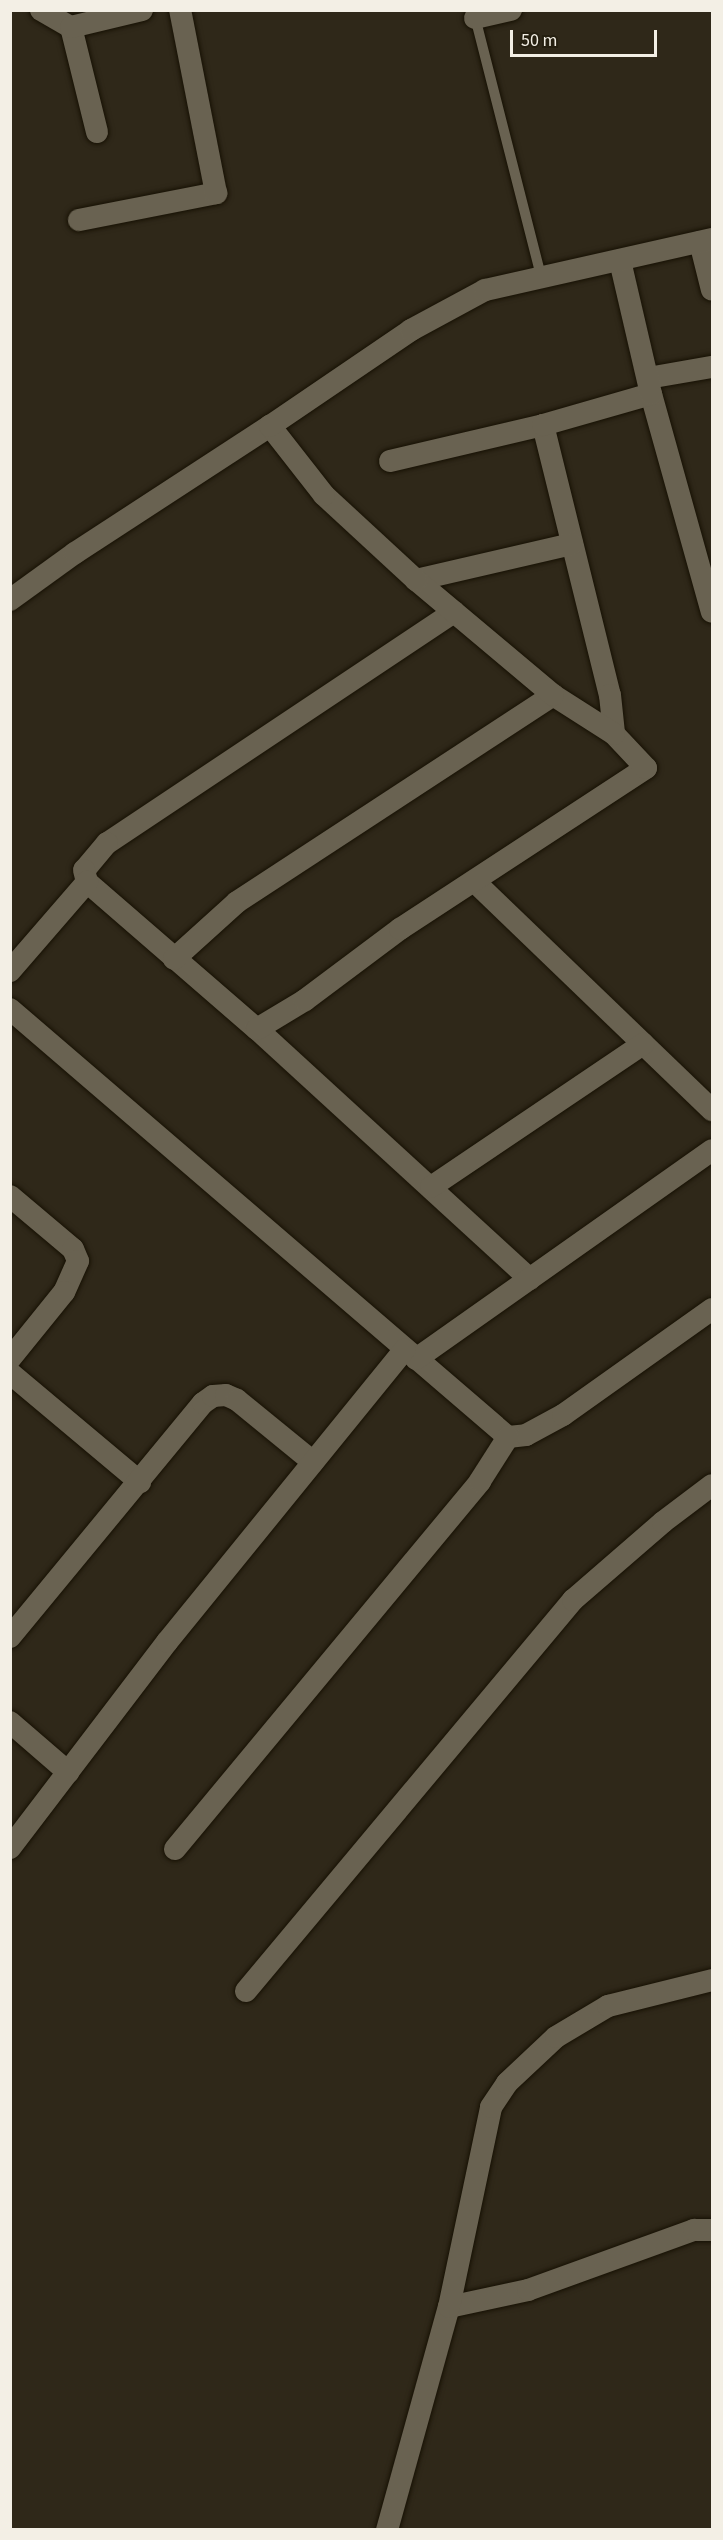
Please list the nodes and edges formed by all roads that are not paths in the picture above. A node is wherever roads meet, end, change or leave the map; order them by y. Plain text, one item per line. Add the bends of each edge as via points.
1 (40, 10) edge
2 (142, 10) edge
3 (180, 10) edge
4 (511, 10) edge
5 (474, 14) edge
6 (71, 27) junction
7 (97, 132) dead end
8 (79, 220) dead end
9 (706, 241) edge
10 (620, 261) junction
11 (541, 275) junction
12 (712, 290) edge
13 (712, 367) edge
14 (649, 386) junction
15 (543, 425) junction
16 (270, 426) junction
17 (390, 461) dead end
18 (572, 544) junction
19 (416, 580) junction
20 (10, 600) edge
21 (454, 612) junction
22 (712, 612) edge
23 (553, 695) junction
24 (614, 734) junction
25 (87, 882) junction
26 (475, 882) junction
27 (174, 959) junction
28 (10, 971) edge
29 (10, 1009) edge
30 (257, 1029) junction
31 (643, 1044) junction
32 (712, 1110) edge
33 (712, 1150) edge
34 (431, 1187) junction
35 (10, 1196) edge
36 (530, 1279) junction
37 (712, 1309) edge
38 (411, 1354) junction
39 (10, 1359) edge
40 (10, 1373) edge
41 (508, 1437) junction
42 (314, 1462) junction
43 (140, 1482) junction
44 (712, 1485) edge
45 (10, 1637) edge
46 (10, 1722) edge
47 (68, 1772) junction
48 (10, 1848) edge
49 (175, 1849) dead end
50 (712, 1980) edge
51 (246, 1991) dead end
52 (712, 2230) edge
53 (449, 2307) junction
54 (387, 2529) edge

1 - 6 street
2 - 6 street
3 - 8 street via 216,193
4 - 5 street
5 - 11 lane
6 - 7 street
9 - 10 street
9 - 12 street
10 - 11 street
10 - 14 street
11 - 16 street via 485,290 411,330
13 - 14 street
14 - 15 street
14 - 22 street
15 - 17 street
15 - 18 street
16 - 19 street via 324,495
16 - 20 street
18 - 19 street
18 - 24 street via 610,695
19 - 21 street
21 - 23 street
21 - 25 street via 107,843 84,870
23 - 24 street
23 - 27 street via 237,902
24 - 26 street via 646,768
25 - 27 street
25 - 28 street
26 - 30 street
26 - 31 street
27 - 30 street
29 - 38 street via 76,1061
30 - 34 street
31 - 32 street
31 - 34 street
33 - 36 street
34 - 36 street
35 - 39 street via 73,1249 78,1261 64,1292
36 - 38 street
37 - 41 street via 563,1415 526,1435
38 - 41 street
38 - 42 street
40 - 43 street
41 - 49 street via 472,1491
42 - 43 street via 237,1400 226,1395 213,1396 203,1403
42 - 47 street via 166,1642
43 - 45 street
44 - 51 street via 573,1600
46 - 47 street
47 - 48 street
50 - 53 street via 608,2006 556,2037 507,2083 491,2107
52 - 53 street via 694,2230 528,2290
53 - 54 street

